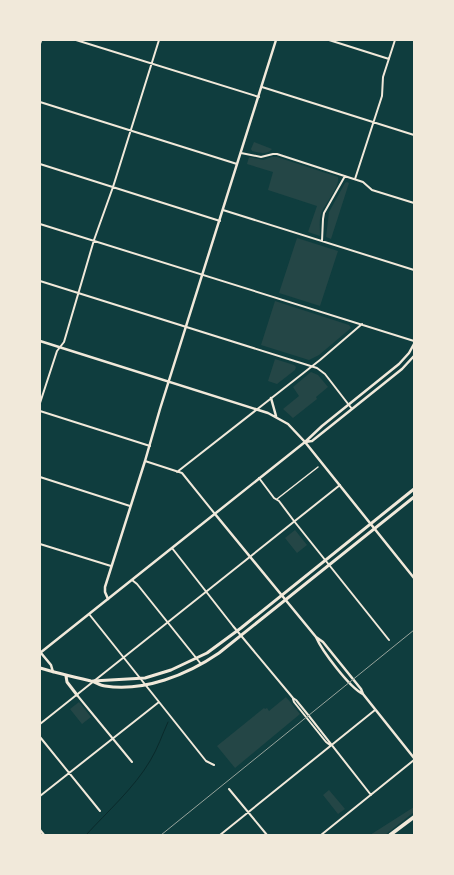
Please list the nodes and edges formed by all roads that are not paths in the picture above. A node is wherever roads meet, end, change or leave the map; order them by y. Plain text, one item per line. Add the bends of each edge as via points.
1 (41, 40) edge
2 (76, 40) edge
3 (159, 40) edge
4 (276, 40) edge
5 (329, 40) edge
6 (395, 40) edge
7 (40, 44) edge
8 (389, 59) junction
9 (152, 64) junction
10 (262, 87) junction
11 (259, 97) junction
12 (40, 102) edge
13 (373, 122) junction
14 (131, 130) junction
15 (414, 134) edge
16 (241, 153) junction
17 (40, 164) edge
18 (238, 164) junction
19 (345, 176) junction
20 (355, 179) junction
21 (113, 187) junction
22 (414, 203) edge
23 (223, 210) junction
24 (220, 221) junction
25 (40, 224) edge
26 (94, 240) junction
27 (322, 241) junction
28 (414, 270) edge
29 (203, 274) junction
30 (40, 280) edge
31 (80, 292) junction
32 (362, 324) junction
33 (186, 326) junction
34 (40, 341) edge
35 (414, 343) edge
36 (60, 347) junction
37 (414, 356) edge
38 (311, 366) junction
39 (170, 381) junction
40 (271, 398) junction
41 (40, 403) edge
42 (349, 404) junction
43 (256, 409) junction
44 (352, 409) junction
45 (40, 411) edge
46 (276, 417) junction
47 (305, 442) junction
48 (150, 446) junction
49 (145, 461) junction
50 (318, 466) dead end
51 (177, 472) junction
52 (40, 477) edge
53 (259, 478) junction
54 (340, 485) junction
55 (414, 489) edge
56 (414, 497) edge
57 (276, 499) junction
58 (130, 506) junction
59 (215, 514) junction
60 (294, 521) junction
61 (371, 524) junction
62 (374, 529) junction
63 (40, 544) edge
64 (172, 548) junction
65 (250, 557) junction
66 (326, 560) junction
67 (329, 565) junction
68 (111, 566) junction
69 (414, 578) edge
70 (132, 580) junction
71 (206, 592) junction
72 (281, 595) junction
73 (108, 599) junction
74 (285, 600) junction
75 (89, 614) junction
76 (167, 622) junction
77 (237, 631) junction
78 (242, 635) junction
79 (316, 637) junction
80 (389, 640) dead end
81 (40, 653) edge
82 (124, 657) junction
83 (197, 659) junction
84 (201, 664) junction
85 (40, 668) edge
86 (54, 672) junction
87 (66, 676) junction
88 (140, 679) junction
89 (93, 682) junction
90 (145, 684) junction
91 (363, 694) junction
92 (77, 695) junction
93 (159, 702) junction
94 (375, 710) junction
95 (40, 724) edge
96 (40, 736) edge
97 (112, 739) junction
98 (331, 745) junction
99 (414, 759) edge
100 (132, 762) dead end
101 (214, 765) dead end
102 (69, 773) junction
103 (229, 789) dead end
104 (371, 795) junction
105 (40, 796) edge
106 (100, 812) dead end
107 (248, 812) junction
108 (414, 817) edge
109 (40, 830) edge
110 (44, 835) edge
111 (220, 835) edge
112 (267, 835) edge
113 (321, 835) edge
114 (390, 835) edge

1 - 7 main road
2 - 9 street
3 - 9 street
4 - 10 main road
5 - 8 street
6 - 8 street
8 - 13 street via 382,83 382,96
9 - 11 street
9 - 14 street
10 - 11 main road
10 - 13 street
11 - 16 main road
12 - 14 street
13 - 15 street
13 - 20 street
14 - 18 street
14 - 21 street
16 - 18 main road
16 - 19 street via 261,157 277,154
17 - 21 street
18 - 23 main road
19 - 20 street
19 - 27 street via 324,213
20 - 22 street via 372,190
21 - 24 street
21 - 26 street
23 - 24 main road
23 - 27 street
24 - 29 main road
25 - 26 street
26 - 29 street
26 - 31 street
27 - 28 street
29 - 32 street
29 - 33 main road
30 - 31 street
31 - 33 street
31 - 36 street via 64,342
32 - 35 street
32 - 38 street
33 - 38 street
33 - 39 main road
34 - 36 main road
35 - 42 main road via 399,364
36 - 39 main road
36 - 41 street
37 - 44 main road via 402,369
38 - 40 street
38 - 42 street via 324,374
39 - 43 main road
39 - 48 main road
40 - 43 street
40 - 46 main road
42 - 44 street
42 - 47 main road
43 - 46 main road
43 - 51 street
44 - 47 main road via 312,441
45 - 48 street
46 - 47 main road via 293,428
47 - 53 main road
47 - 54 main road
48 - 49 main road
49 - 51 street
49 - 58 main road
50 - 57 street
51 - 59 street via 183,474
52 - 58 street
53 - 57 street
53 - 59 main road
54 - 60 street
54 - 61 main road
55 - 61 main road
56 - 62 main road
57 - 60 street
58 - 68 main road
59 - 64 main road
59 - 65 main road
60 - 65 street
60 - 66 street
61 - 62 main road
61 - 66 main road
62 - 67 main road
62 - 69 main road
63 - 68 street
64 - 70 main road
64 - 71 street
65 - 71 street
65 - 72 main road
66 - 67 street
66 - 72 main road
67 - 74 main road
67 - 80 street
68 - 73 main road via 105,587
70 - 73 main road
70 - 76 street via 138,584
71 - 76 street
71 - 77 street
72 - 74 main road
72 - 77 main road
73 - 75 main road
74 - 78 main road
74 - 79 main road
75 - 81 main road
75 - 82 street
76 - 82 street
76 - 83 street
77 - 78 street
77 - 83 main road
78 - 84 main road
78 - 98 street via 321,736
79 - 91 main road via 323,642
79 - 91 main road via 319,645 350,683
81 - 86 main road
82 - 88 street
82 - 89 street
83 - 84 street
83 - 88 main road
84 - 90 main road via 171,678
85 - 86 main road
86 - 87 main road
87 - 89 main road
87 - 92 main road via 67,682
88 - 89 main road
88 - 90 street
89 - 90 main road via 104,686
89 - 92 street
90 - 93 street
91 - 94 main road
92 - 95 street
92 - 97 street
93 - 97 street
93 - 101 street via 206,761
94 - 98 street
94 - 99 main road
96 - 102 street
97 - 100 street
97 - 102 street
98 - 104 street
98 - 107 street
99 - 104 street
102 - 105 street
102 - 106 street
103 - 107 street
104 - 113 street
107 - 111 street
107 - 112 street
108 - 114 highway
109 - 110 main road

